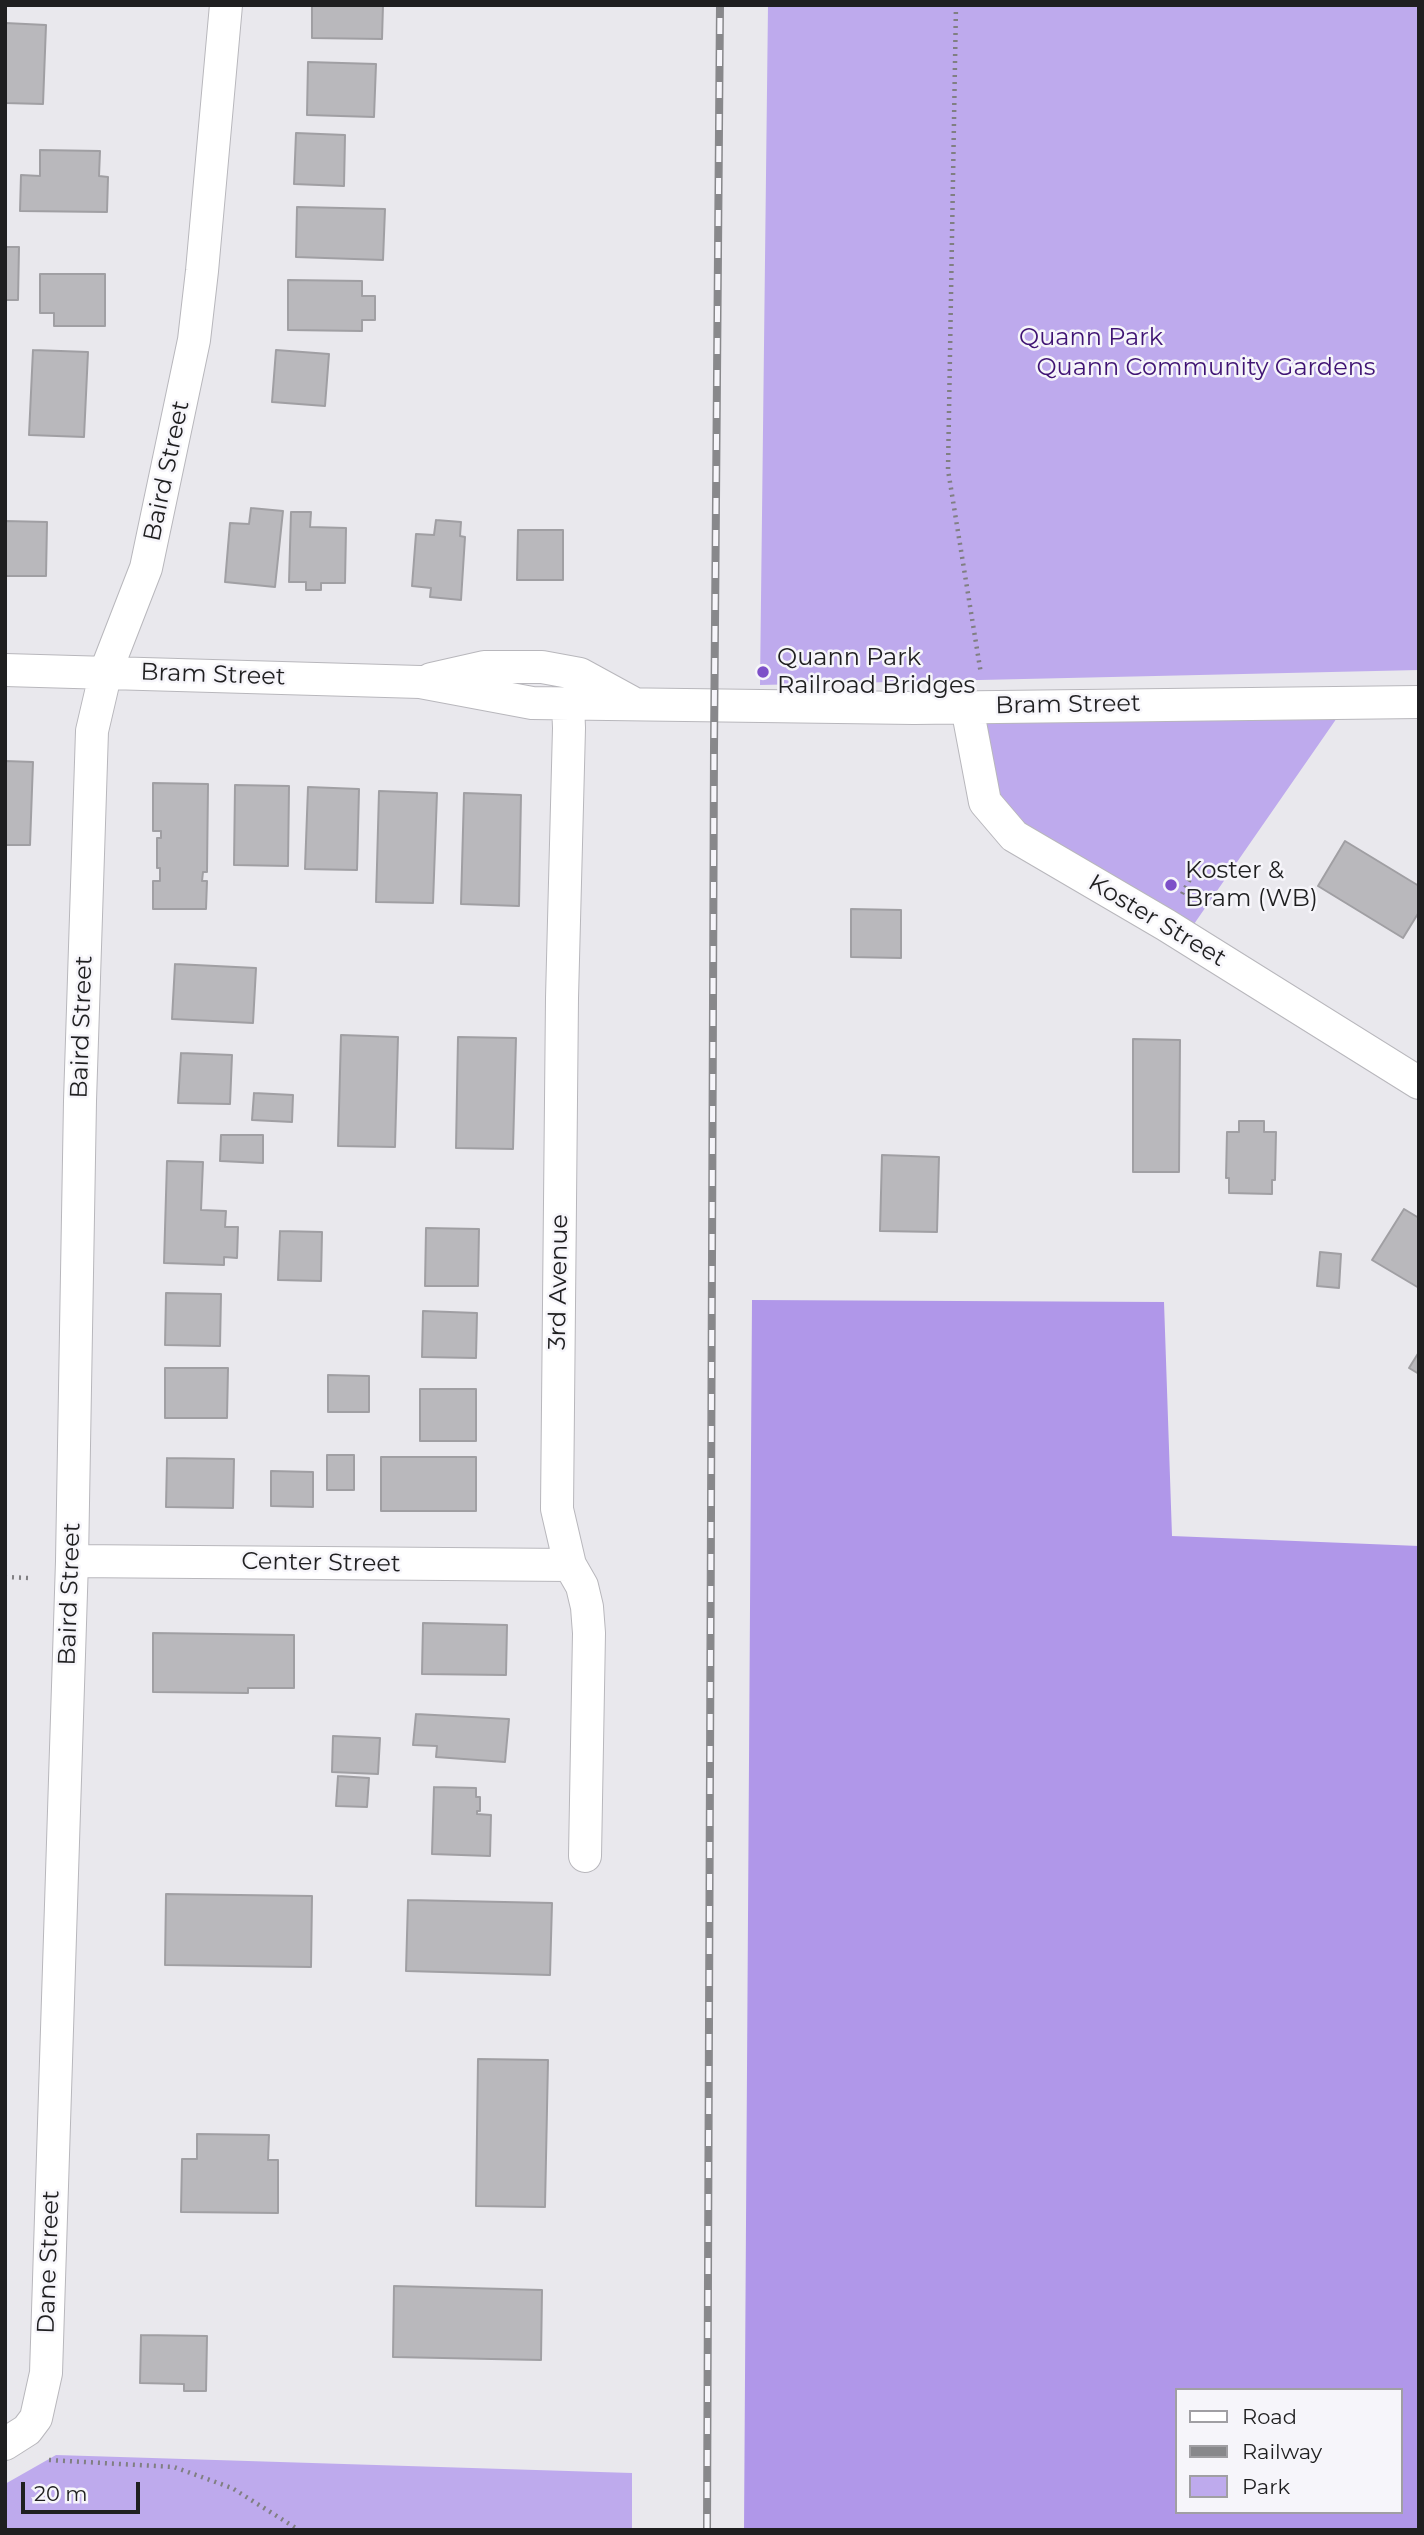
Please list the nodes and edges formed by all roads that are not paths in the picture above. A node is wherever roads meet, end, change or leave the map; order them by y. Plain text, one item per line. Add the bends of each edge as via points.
1 (226, 5) edge
2 (5, 670) edge
3 (106, 671) junction
4 (420, 682) junction
5 (1419, 702) edge
6 (568, 703) junction
7 (634, 704) junction
8 (976, 707) junction
9 (1419, 1083) edge
10 (72, 1561) junction
11 (570, 1565) junction
12 (585, 1856) dead end
13 (55, 2064) joint
14 (5, 2444) edge

1 - 3 street, Baird Street via 194,340 146,568
2 - 3 street, Bram Street
3 - 4 street, Bram Street
3 - 10 street, Baird Street via 89,766
4 - 6 street, Bram Street via 532,703
4 - 7 street, Bram Street via 484,667 542,667 580,674
5 - 8 street, Bram Street
6 - 7 street, Bram Street
6 - 11 street, 3rd Avenue via 557,1509
7 - 8 street, Bram Street
8 - 9 street, Koster Street via 985,802 1014,836
10 - 11 street, Center Street
10 - 13 street, Baird Street
11 - 12 street, 3rd Avenue via 582,1586 589,1633
13 - 14 street, Dane Street via 46,2374 36,2418

